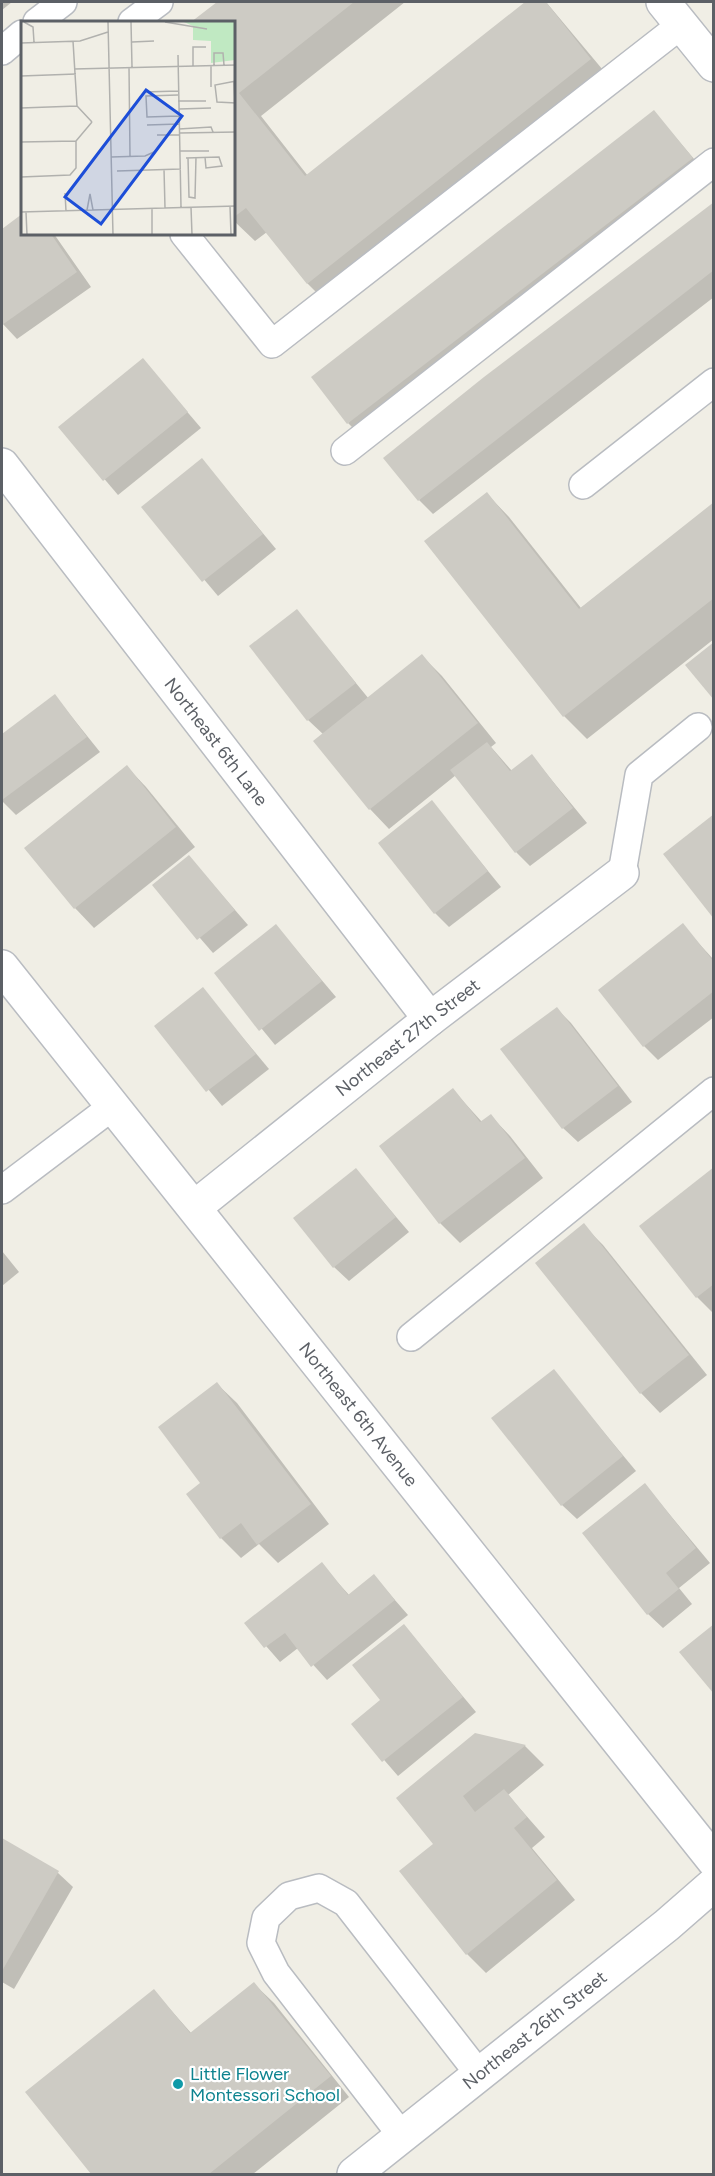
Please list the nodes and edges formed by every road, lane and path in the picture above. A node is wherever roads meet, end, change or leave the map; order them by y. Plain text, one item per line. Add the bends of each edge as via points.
1 (63, 2) edge
2 (159, 2) edge
3 (672, 13) edge
4 (38, 21) edge
5 (133, 21) edge
6 (21, 35) edge
7 (2, 51) edge
8 (714, 65) edge
9 (714, 162) edge
10 (186, 236) edge
11 (714, 382) edge
12 (345, 451) dead end
13 (2, 465) edge
14 (583, 485) dead end
15 (698, 727) dead end
16 (622, 873) joint
17 (2, 967) edge
18 (430, 1019) junction
19 (714, 1091) edge
20 (114, 1106) junction
21 (2, 1190) edge
22 (195, 1207) junction
23 (411, 1337) dead end
24 (714, 1861) edge
25 (714, 1884) edge
26 (479, 2074) junction
27 (402, 2136) junction
28 (354, 2175) edge

1 - 4 lane
2 - 5 lane
3 - 8 street
3 - 10 lane via 272,344
6 - 7 lane
9 - 12 lane
11 - 14 lane
13 - 18 street, Northeast 6th Lane
15 - 16 lane via 639,775
16 - 18 street, Northeast 27th Street
17 - 20 street, Northeast 6th Avenue
18 - 22 street, Northeast 27th Street
19 - 23 lane
20 - 21 lane
20 - 22 street, Northeast 6th Avenue
22 - 24 street, Northeast 6th Avenue
25 - 26 street, Northeast 26th Street
26 - 27 street, Northeast 26th Street
26 - 27 lane via 346,1903 319,1888 289,1896 266,1918 261,1943 276,1973
27 - 28 street, Northeast 26th Street

